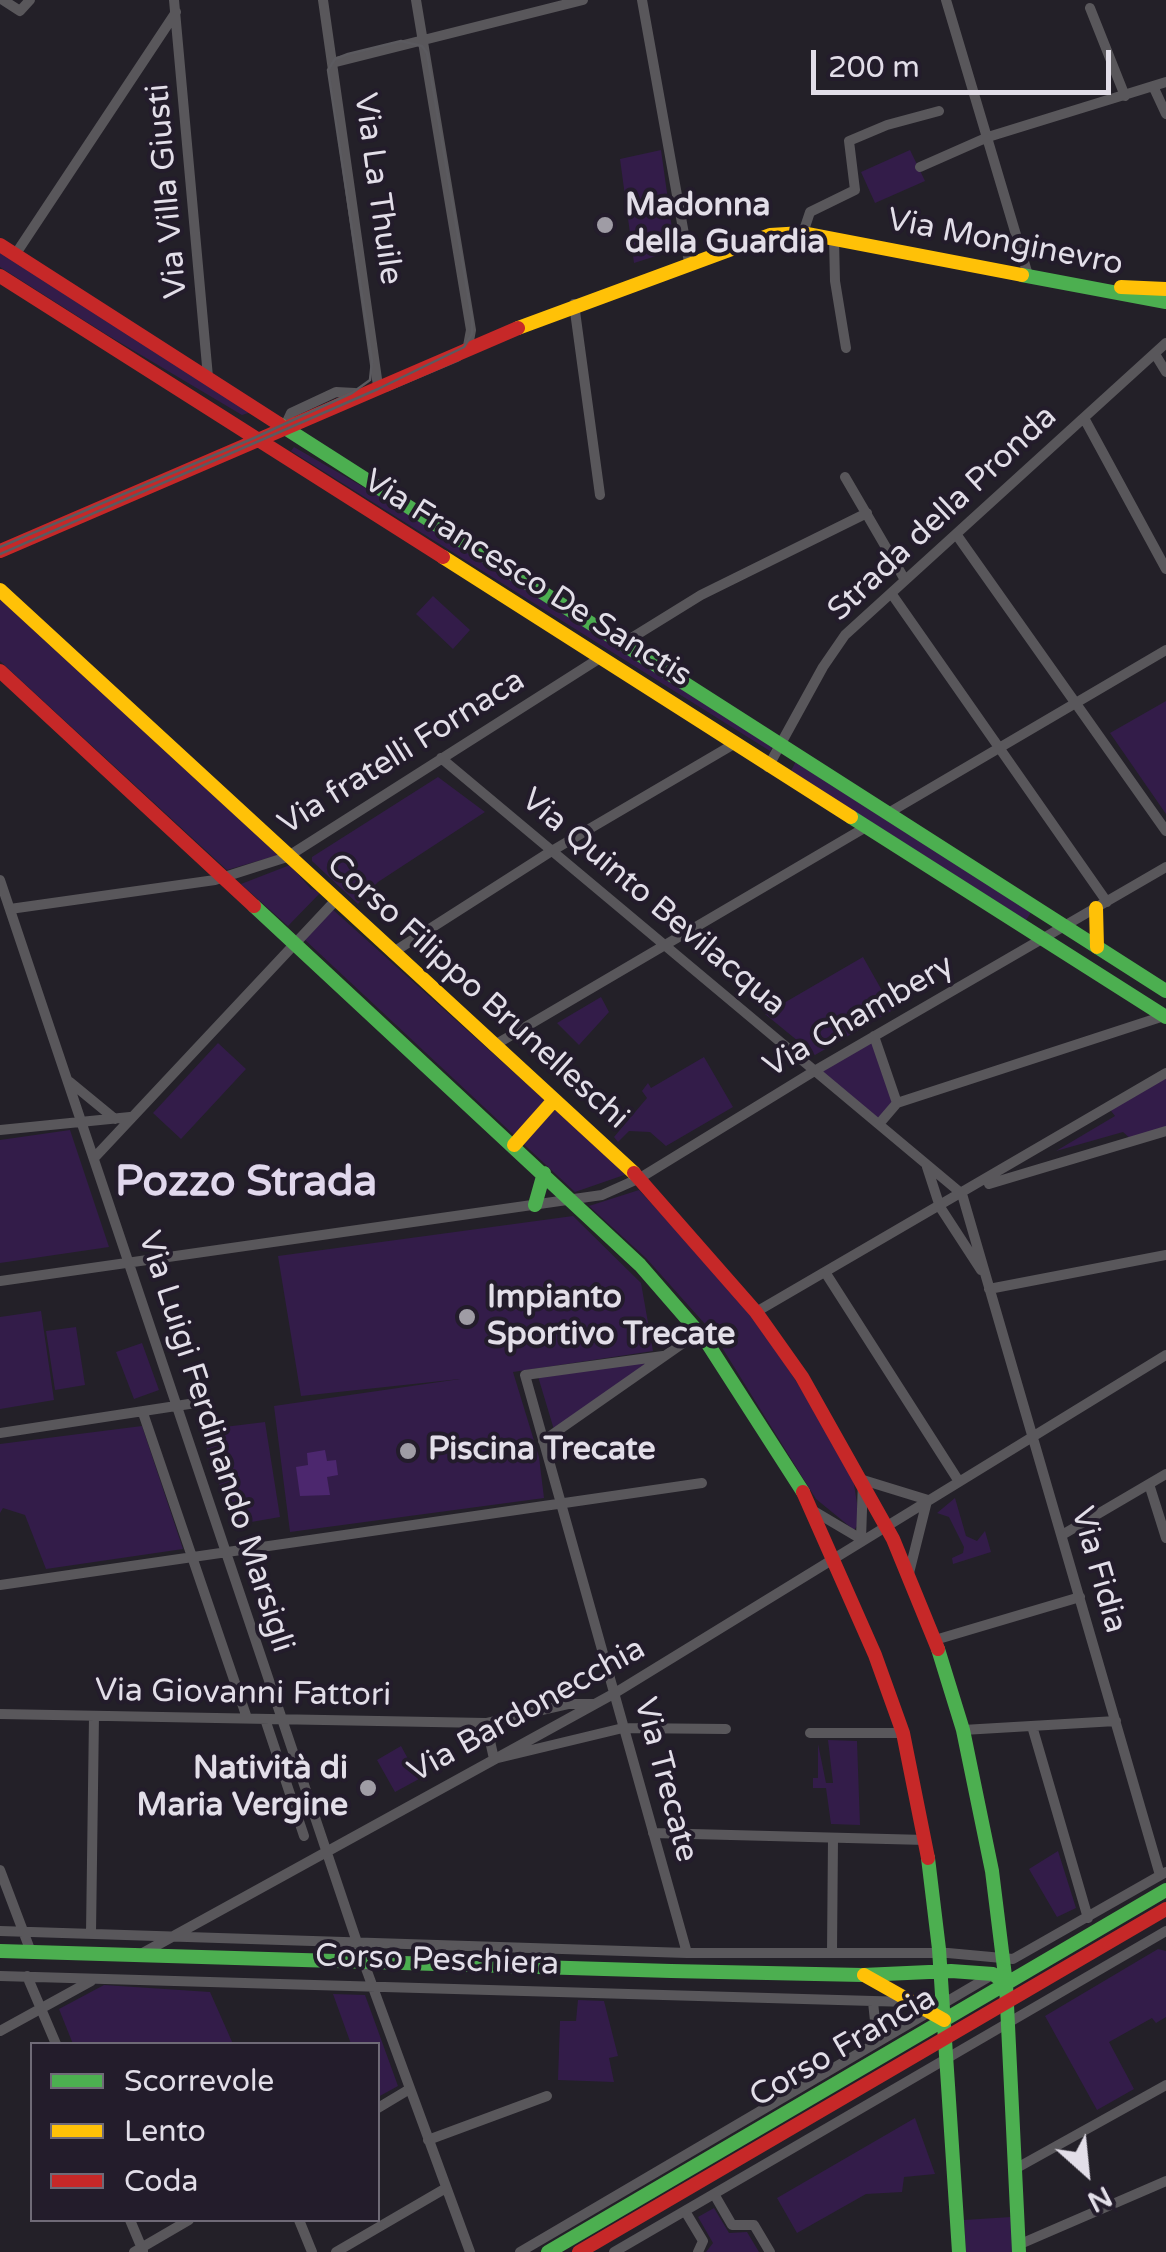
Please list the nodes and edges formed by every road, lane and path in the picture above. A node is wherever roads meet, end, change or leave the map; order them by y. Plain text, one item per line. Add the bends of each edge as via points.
1 (2, 0) edge
2 (30, 0) edge
3 (323, 0) edge
4 (416, 0) edge
5 (584, 0) edge
6 (642, 0) edge
7 (946, 0) edge
8 (175, 6) edge
9 (1090, 8) dead end
10 (422, 41) junction
11 (332, 63) junction
12 (1166, 82) edge
13 (1154, 86) junction
14 (1125, 96) junction
15 (940, 111) dead end
16 (1166, 114) edge
17 (988, 137) junction
18 (920, 167) dead end
19 (803, 233) junction
20 (834, 238) junction
21 (0, 245) edge
22 (15, 255) junction
23 (689, 262) junction
24 (1028, 275) junction
25 (0, 276) edge
26 (1100, 288) junction
27 (1166, 289) edge
28 (1166, 302) edge
29 (574, 304) junction
30 (1166, 343) edge
31 (468, 346) junction
32 (846, 348) dead end
33 (1154, 354) junction
34 (1166, 372) edge
35 (208, 377) junction
36 (378, 386) junction
37 (361, 393) junction
38 (1084, 418) junction
39 (286, 426) junction
40 (256, 440) junction
41 (845, 477) dead end
42 (600, 495) dead end
43 (867, 514) junction
44 (956, 534) junction
45 (0, 551) edge
46 (1166, 570) edge
47 (905, 580) junction
48 (0, 590) edge
49 (892, 593) junction
50 (626, 642) junction
51 (1166, 650) edge
52 (600, 658) junction
53 (0, 671) edge
54 (1077, 702) junction
55 (781, 743) junction
56 (734, 744) junction
57 (999, 748) junction
58 (441, 758) junction
59 (768, 767) junction
60 (890, 812) junction
61 (866, 828) junction
62 (1166, 830) edge
63 (550, 852) junction
64 (287, 857) junction
65 (1166, 867) edge
66 (226, 878) junction
67 (0, 880) edge
68 (335, 902) junction
69 (1102, 905) junction
70 (10, 909) junction
71 (1064, 927) junction
72 (294, 940) junction
73 (1042, 940) junction
74 (663, 944) junction
75 (1097, 948) junction
76 (392, 953) junction
77 (1166, 991) edge
78 (1165, 1016) edge
79 (874, 1036) junction
80 (493, 1046) junction
81 (816, 1070) junction
82 (1166, 1073) edge
83 (68, 1081) junction
84 (554, 1100) junction
85 (897, 1102) junction
86 (130, 1116) junction
87 (81, 1119) junction
88 (115, 1120) junction
89 (879, 1124) junction
90 (0, 1130) edge
91 (1166, 1131) edge
92 (514, 1145) junction
93 (95, 1157) junction
94 (926, 1163) junction
95 (544, 1172) junction
96 (640, 1178) junction
97 (968, 1191) junction
98 (574, 1200) junction
99 (534, 1206) junction
100 (940, 1207) junction
101 (1166, 1255) edge
102 (128, 1263) junction
103 (825, 1272) junction
104 (0, 1281) edge
105 (988, 1284) junction
106 (756, 1312) junction
107 (699, 1332) junction
108 (1166, 1355) edge
109 (663, 1356) junction
110 (202, 1402) dead end
111 (175, 1407) junction
112 (144, 1412) junction
113 (0, 1433) edge
114 (1033, 1435) junction
115 (543, 1441) junction
116 (1166, 1474) edge
117 (863, 1480) junction
118 (958, 1480) junction
119 (702, 1483) dead end
120 (1149, 1484) junction
121 (928, 1500) junction
122 (562, 1505) junction
123 (812, 1510) junction
124 (886, 1525) junction
125 (1062, 1535) junction
126 (1166, 1538) edge
127 (862, 1540) junction
128 (224, 1552) junction
129 (194, 1558) junction
130 (833, 1558) junction
131 (908, 1574) junction
132 (0, 1584) edge
133 (1080, 1598) junction
134 (936, 1640) junction
135 (615, 1693) junction
136 (594, 1704) junction
137 (0, 1714) edge
138 (94, 1716) junction
139 (247, 1718) junction
140 (265, 1719) junction
141 (281, 1720) junction
142 (1116, 1722) junction
143 (486, 1723) junction
144 (1032, 1726) junction
145 (623, 1728) junction
146 (726, 1730) dead end
147 (964, 1730) junction
148 (903, 1732) junction
149 (810, 1733) dead end
150 (494, 1759) junction
151 (653, 1833) junction
152 (304, 1836) dead end
153 (833, 1838) junction
154 (926, 1840) junction
155 (326, 1851) junction
156 (0, 1870) edge
157 (1163, 1873) edge
158 (1166, 1890) edge
159 (1166, 1910) edge
160 (210, 1914) junction
161 (1088, 1918) junction
162 (0, 1931) edge
163 (1166, 1931) edge
164 (24, 1932) junction
165 (91, 1933) junction
166 (172, 1935) junction
167 (222, 1936) junction
168 (356, 1940) junction
169 (0, 1951) edge
170 (31, 1952) junction
171 (832, 1952) junction
172 (940, 1952) junction
173 (687, 1953) junction
174 (141, 1954) junction
175 (1002, 1955) junction
176 (364, 1963) junction
177 (941, 1971) junction
178 (992, 1974) junction
179 (863, 1975) junction
180 (0, 1976) edge
181 (28, 1976) junction
182 (94, 1980) junction
183 (1006, 1984) junction
184 (372, 1986) junction
185 (1007, 2001) junction
186 (873, 2002) junction
187 (930, 2004) junction
188 (41, 2008) junction
189 (944, 2020) junction
190 (1008, 2024) junction
191 (0, 2031) edge
192 (946, 2038) junction
193 (878, 2040) junction
194 (55, 2042) edge
195 (948, 2059) junction
196 (1166, 2085) edge
197 (408, 2090) junction
198 (547, 2096) dead end
199 (380, 2107) edge
200 (428, 2140) junction
201 (1014, 2169) junction
202 (1166, 2180) edge
203 (446, 2188) junction
204 (714, 2194) junction
205 (685, 2210) junction
206 (131, 2222) edge
207 (186, 2222) edge
208 (300, 2222) edge
209 (1018, 2248) edge
210 (140, 2250) edge
211 (312, 2252) edge
212 (336, 2252) edge
213 (470, 2252) edge
214 (520, 2252) edge
215 (548, 2252) edge
216 (579, 2252) edge
217 (614, 2252) edge
218 (698, 2252) edge
219 (770, 2252) edge
220 (959, 2252) edge

1 - 2 street via 20,11
3 - 11 street, Via La Thuile
4 - 10 street
5 - 10 street
6 - 23 street
7 - 17 street
8 - 22 street
8 - 35 street, Via Villa Giusti
9 - 14 street
10 - 11 street
10 - 31 street
11 - 36 street, Via La Thuile
12 - 13 street
13 - 14 street
13 - 16 street
14 - 17 street
15 - 19 street, Via Monginevro via 849,142 855,190 810,212
17 - 18 street
17 - 24 street
19 - 20 street, Via Monginevro
19 - 23 street, Via Monginevro via 770,235
20 - 24 street, Via Monginevro
20 - 32 street
21 - 22 street, Via Francesco De Sanctis
22 - 35 street, Via Francesco De Sanctis
23 - 29 street, Via Monginevro
24 - 26 street, Via Monginevro
25 - 40 street, Via Francesco De Sanctis
26 - 27 street
26 - 28 street, Via Monginevro
29 - 31 street, Via Monginevro
29 - 42 street
30 - 33 street, Strada della Pronda
31 - 36 street, Via Monginevro
31 - 37 street, Via Monginevro via 427,372
33 - 34 street
33 - 38 street, Strada della Pronda
35 - 39 street, Via Francesco De Sanctis
36 - 37 street, Via Monginevro
37 - 39 street, Via Monginevro
38 - 44 street, Strada della Pronda
38 - 46 street
39 - 40 street, Via Monginevro
39 - 50 street, Via Francesco De Sanctis
40 - 45 street, Via Monginevro
40 - 52 street, Via Francesco De Sanctis
41 - 43 street
43 - 47 street
43 - 50 street, Via Francesco De Sanctis via 701,595
44 - 47 street, Strada della Pronda
44 - 54 street
47 - 49 street, Strada della Pronda
48 - 64 street, Corso Filippo Brunelleschi
49 - 55 street, Strada della Pronda via 846,635
49 - 57 street
50 - 55 street, Via Francesco De Sanctis
51 - 54 street
52 - 56 street, Via Francesco De Sanctis
52 - 58 street, Via fratelli Fornaca
53 - 66 street
54 - 57 street
54 - 62 street
55 - 59 street
55 - 60 street, Via Francesco De Sanctis
56 - 59 street, Via Francesco De Sanctis
56 - 63 street
57 - 60 street
57 - 69 street
58 - 63 street, Via Quinto Bevilacqua
58 - 64 street, Via fratelli Fornaca
59 - 61 street, Via Francesco De Sanctis
60 - 71 street, Via Francesco De Sanctis
61 - 73 street, Via Francesco De Sanctis
61 - 74 street
63 - 74 street, Via Quinto Bevilacqua
63 - 76 street
64 - 66 street, Via fratelli Fornaca
64 - 68 street, Corso Filippo Brunelleschi
65 - 69 street, Via Chambery
66 - 70 street, Via fratelli Fornaca
66 - 72 street
67 - 70 street, Via Luigi Ferdinando Marsigli
68 - 72 street
68 - 76 street, Corso Filippo Brunelleschi
69 - 71 street, Via Chambery
69 - 75 street
70 - 83 street, Via Luigi Ferdinando Marsigli
71 - 73 street, Via Chambery
71 - 75 street, Via Francesco De Sanctis
72 - 86 street
72 - 92 street
73 - 78 street, Via Francesco De Sanctis
73 - 79 street, Via Chambery
74 - 80 street
74 - 81 street, Via Quinto Bevilacqua
75 - 77 street, Via Francesco De Sanctis
76 - 80 street, Corso Filippo Brunelleschi
78 - 85 street
79 - 81 street, Via Chambery
79 - 85 street
80 - 84 street, Corso Filippo Brunelleschi
81 - 89 street, Via Quinto Bevilacqua
81 - 96 street, Via Chambery
82 - 97 street
83 - 87 street, Via Luigi Ferdinando Marsigli
83 - 88 street
84 - 92 street
84 - 96 street, Corso Filippo Brunelleschi
85 - 89 street
86 - 88 street
86 - 93 street
87 - 88 street
87 - 90 street
87 - 93 street, Via Luigi Ferdinando Marsigli
89 - 94 street, Via Quinto Bevilacqua
91 - 97 street
92 - 95 street
93 - 102 street, Via Luigi Ferdinando Marsigli
94 - 97 street, Via Quinto Bevilacqua
94 - 100 street
95 - 98 street
95 - 99 street
96 - 98 street, Via Chambery
96 - 106 street, Corso Filippo Brunelleschi
97 - 100 street
97 - 105 street, Via Fidia
98 - 99 street, Via Chambery
98 - 107 street
99 - 102 street, Via Chambery
100 - 103 street
100 - 105 street, Via Fidia
101 - 105 street
102 - 104 street, Via Chambery
102 - 111 street, Via Luigi Ferdinando Marsigli
103 - 106 street
103 - 118 street
105 - 114 street, Via Fidia
106 - 117 street, Corso Filippo Brunelleschi
107 - 109 street
107 - 123 street
108 - 114 street, Via Bardonecchia
109 - 115 street
109 - 115 street, Via Trecate via 525,1375
110 - 111 street
111 - 112 street
111 - 128 street, Via Luigi Ferdinando Marsigli
112 - 113 street
112 - 129 street, Via Luigi Ferdinando Marsigli
114 - 118 street, Via Bardonecchia
114 - 125 street, Via Fidia
115 - 122 street, Via Trecate
116 - 120 street
117 - 121 street
117 - 124 street, Corso Filippo Brunelleschi
117 - 127 street
118 - 121 street, Via Bardonecchia
119 - 122 street
120 - 125 street
120 - 126 street
121 - 124 street, Via Bardonecchia
121 - 131 street
122 - 128 street
122 - 135 street, Via Trecate
123 - 127 street
123 - 130 street
124 - 127 street, Via Bardonecchia
124 - 131 street, Corso Filippo Brunelleschi
125 - 133 street, Via Fidia
127 - 130 street, Via Bardonecchia
128 - 129 street
128 - 141 street, Via Luigi Ferdinando Marsigli
129 - 132 street
129 - 139 street, Via Luigi Ferdinando Marsigli
130 - 135 street, Via Bardonecchia
130 - 148 street
131 - 134 street, Corso Filippo Brunelleschi
133 - 134 street
133 - 142 street, Via Fidia
134 - 147 street, Corso Filippo Brunelleschi
135 - 136 street, Via Bardonecchia
135 - 145 street, Via Trecate
136 - 143 street, Via Giovanni Fattori
136 - 150 street, Via Bardonecchia
137 - 138 street, Via Giovanni Fattori
138 - 139 street, Via Giovanni Fattori
138 - 165 street
139 - 140 street, Via Giovanni Fattori
140 - 141 street, Via Giovanni Fattori
140 - 152 street
141 - 143 street, Via Giovanni Fattori
141 - 155 street, Via Luigi Ferdinando Marsigli
142 - 144 street
142 - 157 street, Via Fidia
143 - 150 street
144 - 147 street
144 - 161 street
145 - 146 street
145 - 150 street
145 - 151 street, Via Trecate
147 - 175 street, Corso Filippo Brunelleschi
148 - 149 street
148 - 154 street
150 - 155 street, Via Bardonecchia
151 - 153 street
151 - 173 street, Via Trecate
153 - 154 street
153 - 171 street
154 - 172 street
155 - 160 street, Via Bardonecchia
155 - 168 street, Via Luigi Ferdinando Marsigli
156 - 164 street
157 - 161 street
158 - 183 street, Corso Francia
159 - 185 street, Corso Francia
160 - 166 street, Via Bardonecchia
160 - 167 street
161 - 175 street, Corso Peschiera via 1018,1958
162 - 164 street, Corso Peschiera
163 - 190 street, Corso Francia
164 - 165 street, Corso Peschiera
164 - 170 street
165 - 166 street, Corso Peschiera
166 - 167 street, Corso Peschiera
166 - 174 street, Via Bardonecchia
167 - 168 street, Corso Peschiera
168 - 173 street, Corso Peschiera
168 - 176 street, Via Luigi Ferdinando Marsigli
169 - 170 street, Corso Peschiera
170 - 174 street, Corso Peschiera
171 - 172 street, Corso Peschiera
171 - 173 street, Corso Peschiera
172 - 175 street, Corso Peschiera
172 - 177 street
174 - 176 street, Corso Peschiera
175 - 183 street, Corso Filippo Brunelleschi
176 - 179 street, Corso Peschiera
176 - 184 street, Via Luigi Ferdinando Marsigli
177 - 178 street, Corso Peschiera
177 - 179 street, Corso Peschiera
177 - 187 street
178 - 183 street
178 - 187 street, Corso Francia
179 - 187 street, Corso Peschiera
180 - 181 street, Corso Peschiera
181 - 182 street, Corso Peschiera
181 - 188 street
182 - 184 street, Corso Peschiera
182 - 188 street
183 - 185 street
183 - 189 street, Corso Francia
184 - 186 street, Corso Peschiera
184 - 197 street, Via Luigi Ferdinando Marsigli
185 - 190 street
185 - 192 street, Corso Francia
186 - 187 street, Corso Peschiera
186 - 193 street
187 - 189 street, Corso Peschiera
187 - 193 street, Corso Francia
188 - 191 street
188 - 194 street
189 - 192 street
189 - 215 street, Corso Francia
190 - 195 street, Corso Francia
190 - 201 street
192 - 195 street
192 - 216 street, Corso Francia
193 - 214 street, Corso Francia
195 - 204 street, Corso Francia
195 - 220 street
196 - 201 street
197 - 199 street
197 - 200 street, Via Luigi Ferdinando Marsigli
198 - 200 street
200 - 203 street, Via Luigi Ferdinando Marsigli
201 - 209 street
202 - 209 street
203 - 212 street
203 - 213 street, Via Luigi Ferdinando Marsigli
204 - 205 street, Corso Francia
204 - 219 street via 732,2225 754,2225
205 - 217 street, Corso Francia
205 - 218 street via 703,2241
206 - 210 street
207 - 210 street
208 - 211 street

